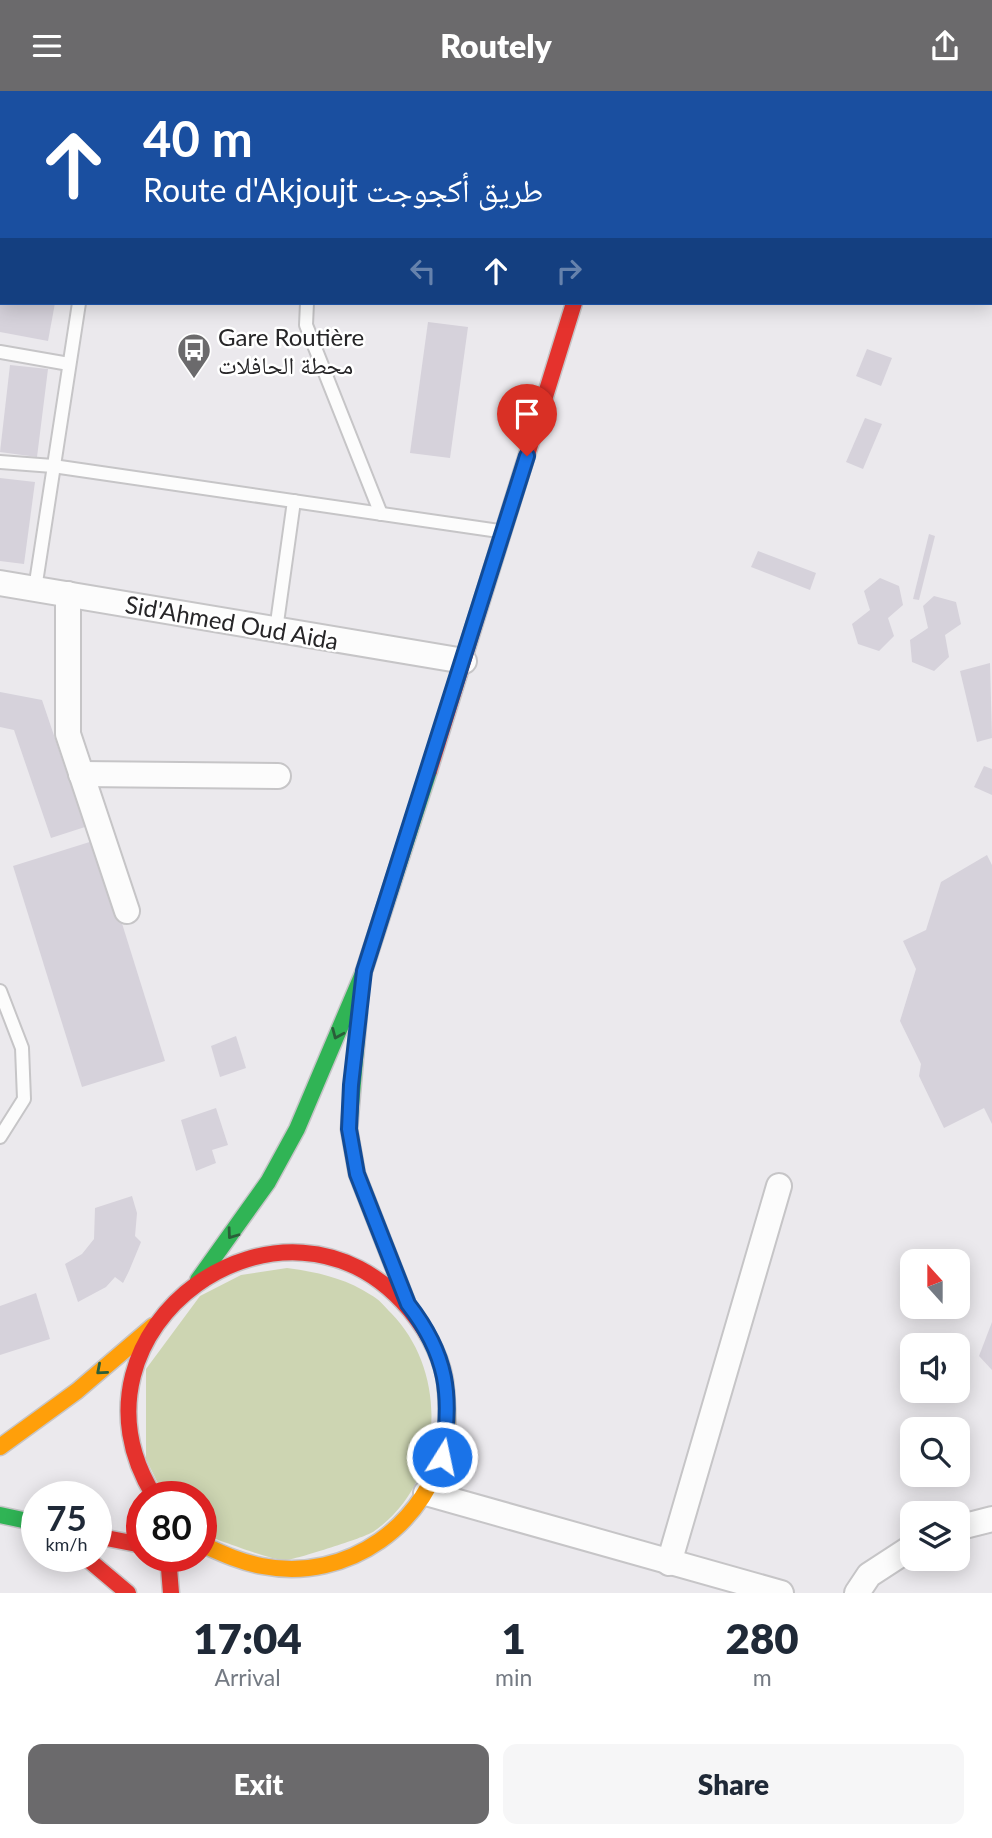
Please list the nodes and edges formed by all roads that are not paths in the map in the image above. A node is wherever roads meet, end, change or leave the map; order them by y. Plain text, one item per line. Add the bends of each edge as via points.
1 (79, 305) edge
2 (307, 305) edge
3 (573, 305) edge
4 (0, 352) edge
5 (69, 363) junction
6 (0, 462) edge
7 (53, 467) junction
8 (294, 501) junction
9 (381, 514) junction
10 (504, 532) junction
11 (0, 583) edge
12 (35, 589) junction
13 (68, 594) junction
14 (276, 629) junction
15 (464, 661) junction
16 (80, 774) junction
17 (278, 776) dead end
18 (127, 911) dead end
19 (364, 971) junction
20 (0, 991) edge
21 (0, 1137) edge
22 (779, 1186) dead end
23 (198, 1280) junction
24 (408, 1304) junction
25 (153, 1326) junction
26 (0, 1447) edge
27 (146, 1481) edge
28 (426, 1493) junction
29 (0, 1515) edge
30 (992, 1519) edge
31 (21, 1520) edge
32 (970, 1525) edge
33 (217, 1554) edge
34 (359, 1554) junction
35 (900, 1555) edge
36 (217, 1556) edge
37 (221, 1556) junction
38 (669, 1563) junction
39 (95, 1572) edge
40 (104, 1572) edge
41 (169, 1572) edge
42 (345, 1573) dead end
43 (92, 1593) edge
44 (128, 1593) edge
45 (171, 1593) edge
46 (781, 1593) edge
47 (857, 1593) edge

1 - 5 lane
2 - 9 lane via 306,325
3 - 10 main road
4 - 5 lane
5 - 7 lane
6 - 7 lane
7 - 8 lane
7 - 12 lane
8 - 9 lane
8 - 14 lane
9 - 10 lane
10 - 15 main road
11 - 12 street, Sid'Ahmed Oud Aida
12 - 13 street, Sid'Ahmed Oud Aida
13 - 14 street, Sid'Ahmed Oud Aida
13 - 16 street via 68,734
14 - 15 street, Sid'Ahmed Oud Aida
15 - 19 main road
16 - 17 street
16 - 18 street
19 -> 23 main road via 297,1129 268,1182
19 - 24 main road via 349,1129 357,1174
20 - 21 lane via 22,1048 24,1099
22 - 38 street
23 - 24 main road via 258,1254 302,1252 355,1265
23 - 25 main road via 173,1300
24 - 28 main road via 438,1352 447,1386 448,1422 442,1457
25 -> 26 main road via 77,1391
25 - 27 main road via 138,1356 130,1389 134,1456
28 - 34 main road via 398,1527
28 - 38 street
29 - 31 main road
30 - 32 street
33 - 37 main road
34 - 37 main road via 325,1566 290,1570 254,1567
34 - 42 main road
35 - 47 street via 869,1575
36 - 37 main road
38 - 46 street
39 - 43 street
40 - 44 main road
41 - 45 main road

